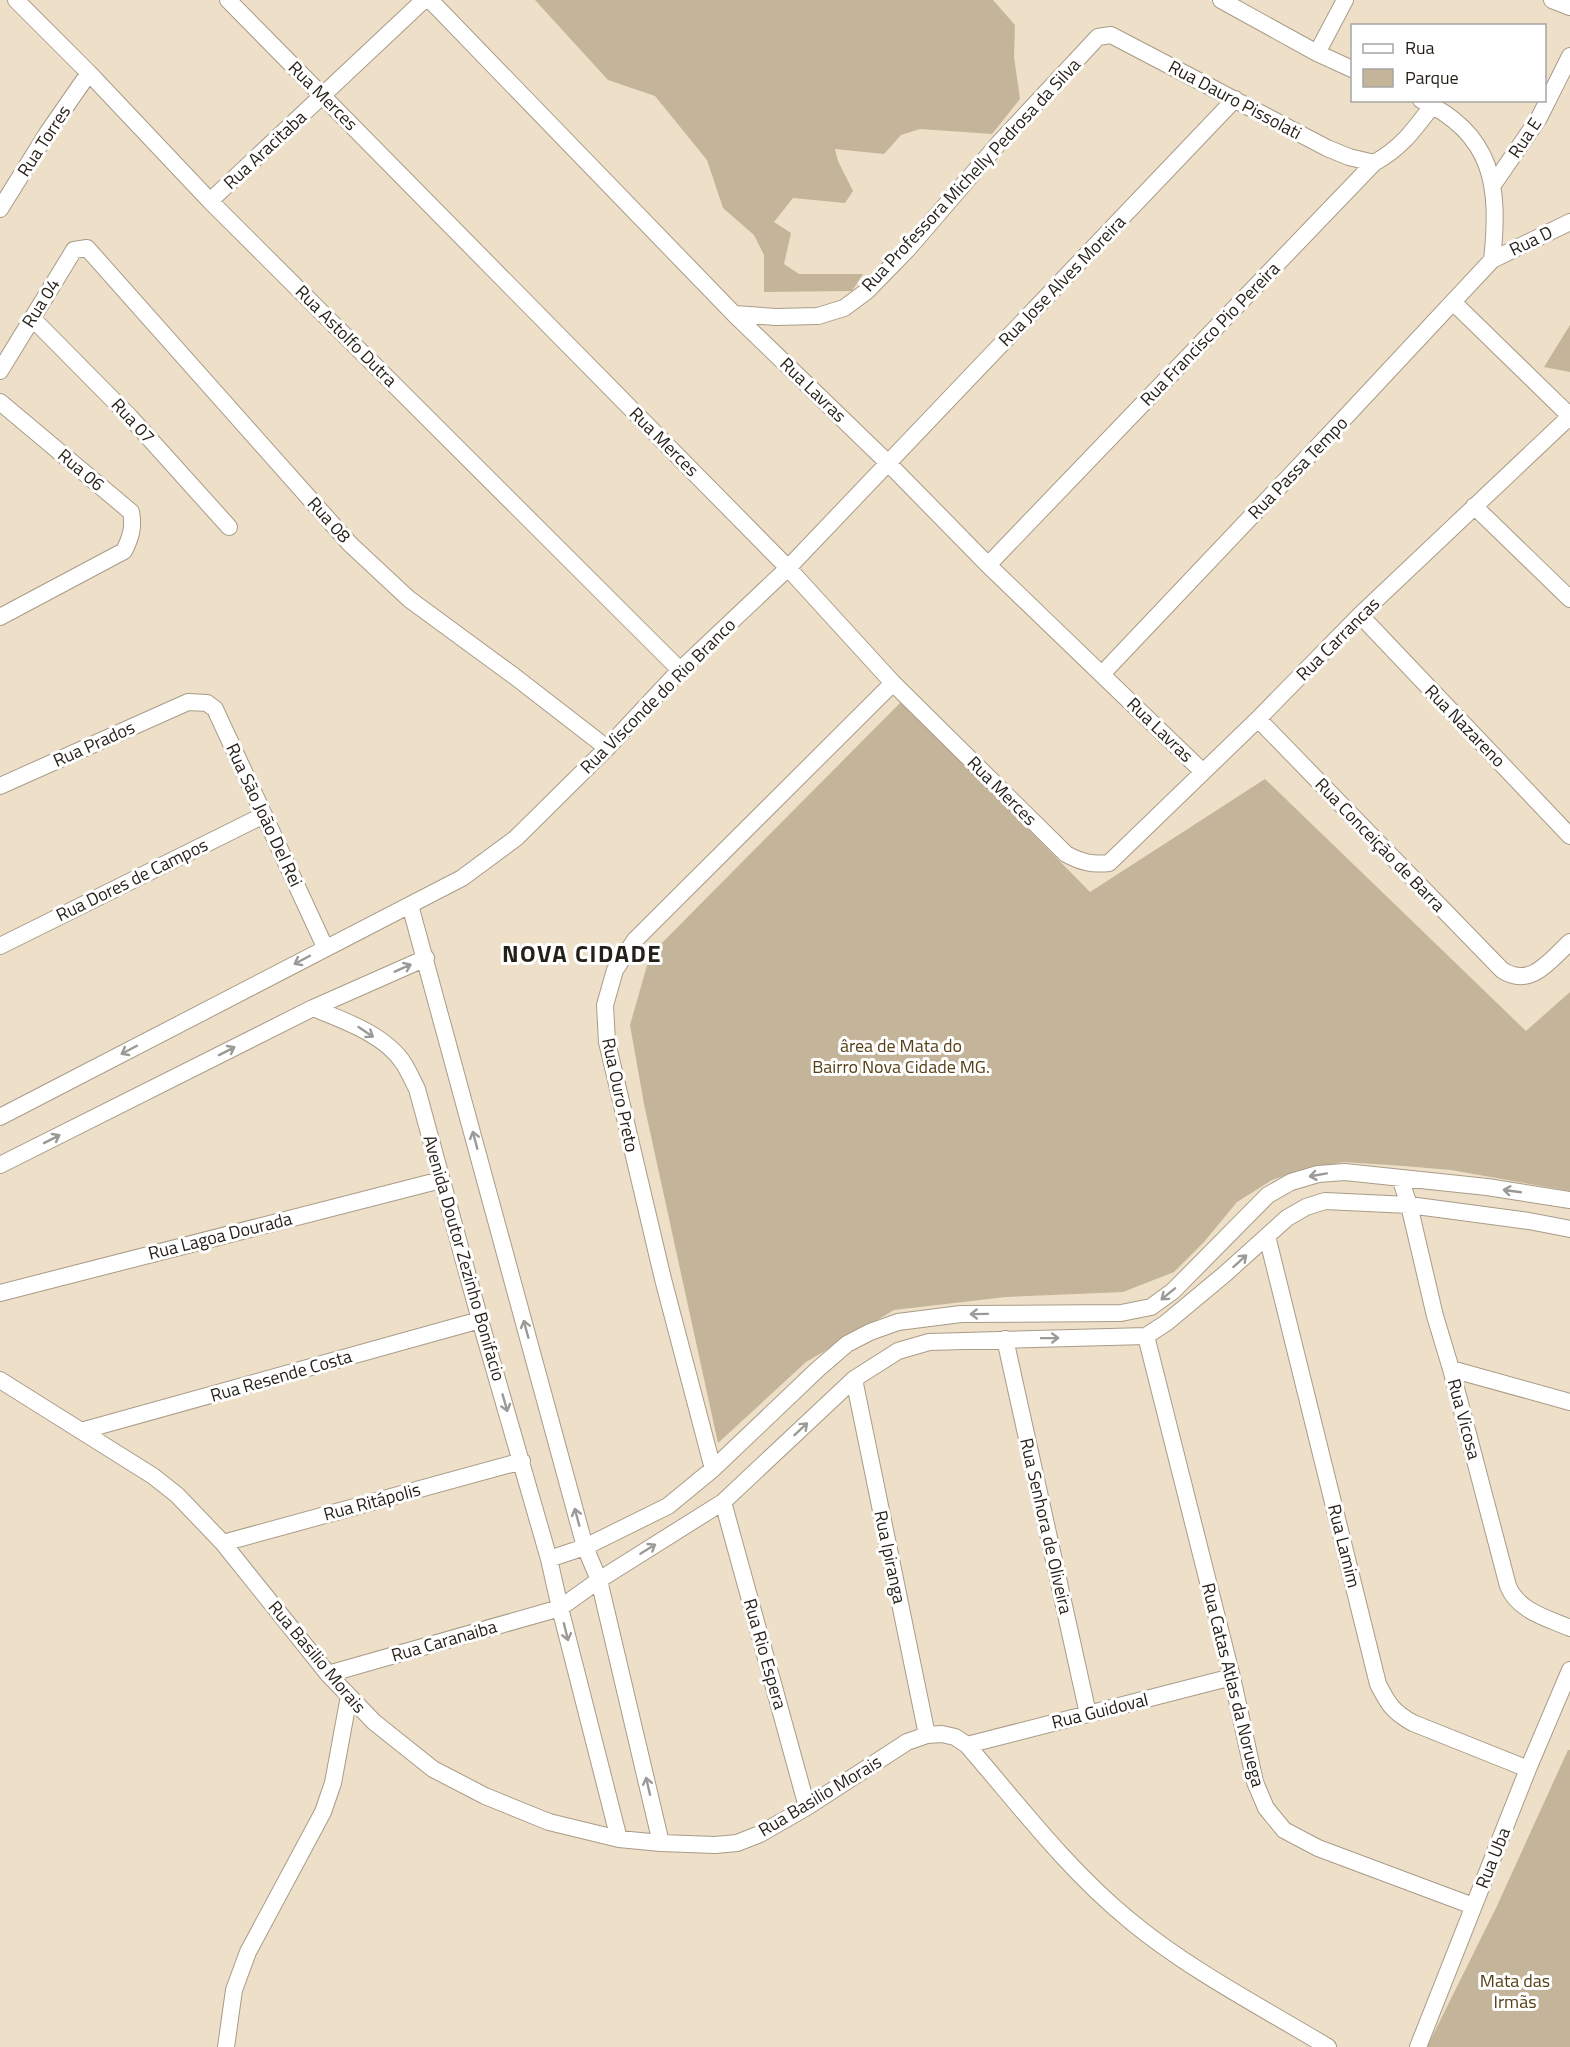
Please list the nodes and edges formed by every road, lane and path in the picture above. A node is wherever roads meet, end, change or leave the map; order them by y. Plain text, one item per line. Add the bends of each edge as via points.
1 (16, 0) edge
2 (228, 0) edge
3 (424, 0) edge
4 (430, 0) edge
5 (1221, 0) edge
6 (1345, 0) edge
7 (1552, 0) edge
8 (1570, 7) edge
9 (1098, 37) joint
10 (1317, 53) junction
11 (1570, 56) edge
12 (1351, 68) edge
13 (89, 73) junction
14 (323, 95) junction
15 (1235, 99) junction
16 (1426, 103) edge
17 (1374, 163) junction
18 (1493, 185) junction
19 (210, 201) junction
20 (0, 209) edge
21 (1570, 222) edge
22 (90, 250) joint
23 (1492, 260) junction
24 (1453, 302) junction
25 (734, 314) junction
26 (32, 318) junction
27 (0, 371) edge
28 (0, 402) edge
29 (1570, 418) edge
30 (888, 463) junction
31 (1474, 506) junction
32 (229, 527) dead end
33 (988, 565) junction
34 (788, 568) junction
35 (1570, 599) edge
36 (1360, 615) junction
37 (0, 617) edge
38 (680, 670) junction
39 (1102, 674) junction
40 (893, 683) junction
41 (188, 702) joint
42 (1258, 719) junction
43 (607, 748) junction
44 (1203, 772) junction
45 (0, 786) edge
46 (264, 815) junction
47 (1570, 836) edge
48 (1109, 863) joint
49 (410, 905) junction
50 (1570, 942) edge
51 (0, 946) edge
52 (325, 947) junction
53 (426, 958) junction
54 (313, 1008) junction
55 (0, 1117) edge
56 (0, 1165) edge
57 (1400, 1178) junction
58 (441, 1180) junction
59 (1570, 1200) edge
60 (1409, 1205) junction
61 (1570, 1229) edge
62 (1267, 1236) junction
63 (0, 1293) edge
64 (480, 1320) junction
65 (1146, 1336) junction
66 (1005, 1339) junction
67 (1451, 1369) junction
68 (854, 1379) junction
69 (0, 1380) edge
70 (1570, 1402) edge
71 (81, 1431) junction
72 (522, 1461) junction
73 (713, 1469) junction
74 (723, 1502) junction
75 (223, 1542) junction
76 (585, 1546) junction
77 (549, 1559) junction
78 (598, 1580) junction
79 (560, 1608) junction
80 (1570, 1628) edge
81 (1570, 1670) edge
82 (328, 1674) junction
83 (1232, 1677) junction
84 (349, 1696) junction
85 (1088, 1714) junction
86 (927, 1736) junction
87 (967, 1745) junction
88 (1528, 1769) junction
89 (807, 1807) junction
90 (619, 1839) junction
91 (661, 1843) junction
92 (1473, 1906) junction
93 (226, 2047) edge
94 (1328, 2047) edge
95 (1418, 2047) edge

1 - 13 street, Rua Astolfo Dutra
2 - 14 street, Rua Merces
3 - 14 street, Rua Aracitaba
4 - 25 street, Rua Lavras
5 - 10 street
6 - 10 street
7 - 8 street
9 - 15 street, Rua Dauro Pissolati via 1111,35
9 - 25 street, Rua Professora Michelly Pedrosa da Silva via 867,291 844,308 818,316
10 - 12 street
11 - 18 street, Rua E via 1539,118
13 - 19 street, Rua Astolfo Dutra
13 - 20 street, Rua Torres
14 - 19 street, Rua Aracitaba
14 - 34 street, Rua Merces
15 - 17 street, Rua Dauro Pissolati via 1327,148
15 - 30 street, Rua Jose Alves Moreira
16 - 17 street, Rua Francisco Pio Pereira via 1408,139
16 - 18 street via 1462,126 1488,164
17 - 33 street, Rua Francisco Pio Pereira
18 - 23 street via 1496,227
19 - 38 street, Rua Astolfo Dutra
21 - 23 street, Rua D
22 - 26 street, Rua 04 via 74,250
22 - 43 street, Rua 08 via 350,544 409,599
23 - 24 street, Rua Passa Tempo
24 - 29 street
24 - 39 street, Rua Passa Tempo
25 - 30 street, Rua Lavras
26 - 27 street, Rua 04
26 - 32 street, Rua 07 via 130,417
28 - 37 street, Rua 06 via 131,512 133,525 124,551
29 - 31 street, Rua Carrancas
30 - 33 street, Rua Lavras
30 - 34 street, Rua Visconde do Rio Branco
31 - 35 street
31 - 36 street, Rua Carrancas
33 - 39 street, Rua Lavras
34 - 38 street, Rua Visconde do Rio Branco
34 - 40 street, Rua Merces
36 - 42 street, Rua Carrancas
36 - 47 street, Rua Nazareno
38 - 43 street, Rua Visconde do Rio Branco
39 - 44 street, Rua Lavras
40 - 48 street, Rua Merces via 1066,854 1094,864
40 - 73 street, Rua Ouro Preto via 635,940 615,970 605,1005 607,1042 626,1126
41 - 45 street, Rua Prados
41 - 46 street, Rua São João Del Rei via 207,703 215,709
42 - 44 street, Rua Carrancas
42 - 50 street, Rua Conceição de Barra via 1502,970 1511,976 1536,973
43 - 49 street, Rua Visconde do Rio Branco via 516,838 462,878
44 - 48 street, Rua Carrancas
46 - 51 street, Rua Dores de Campos
46 - 52 street, Rua São João Del Rei
49 - 52 street
49 - 53 street
52 -> 55 street
54 -> 53 street
76 -> 53 street
56 -> 54 street
54 -> 58 street, Avenida Doutor Zezinho Bonifacio via 358,1026 404,1062 417,1089
59 -> 57 street
57 - 60 street, Rua Vicosa
57 -> 73 street via 1346,1172 1318,1174 1291,1182 1268,1195 1173,1291 1151,1307 1121,1313 961,1314 898,1322 870,1332 847,1344 818,1369
58 - 63 street, Rua Lagoa Dourada
58 - 64 street, Avenida Doutor Zezinho Bonifacio
60 - 61 street
60 - 62 street via 1325,1202 1287,1218
60 - 67 street, Rua Vicosa
65 -> 62 street
62 - 88 street, Rua Lamim via 1378,1684 1387,1703 1413,1723
64 - 71 street, Rua Resende Costa
64 -> 72 street, Avenida Doutor Zezinho Bonifacio
66 -> 65 street
65 - 83 street, Rua Catas Atlas da Noruega
66 - 68 street via 929,1342 898,1351
66 - 85 street, Rua Senhora de Oliveira
67 - 70 street
67 - 80 street, Rua Vicosa via 1511,1595 1522,1606
74 -> 68 street
68 - 86 street, Rua Ipiranga
69 - 71 street, Rua Basilio Morais
71 - 75 street, Rua Basilio Morais via 153,1476
72 - 75 street, Rua Ritápolis
72 - 77 street, Avenida Doutor Zezinho Bonifacio
73 - 76 street via 668,1506
78 -> 74 street
74 - 89 street, Rua Rio Espera
75 - 82 street, Rua Basilio Morais
76 - 77 street
76 - 78 street
77 - 79 street, Avenida Doutor Zezinho Bonifacio
78 - 79 street
91 -> 78 street
79 - 82 street, Rua Caranaiba
79 -> 90 street, Avenida Doutor Zezinho Bonifacio
81 - 88 street, Rua Uba
82 - 84 street, Rua Basilio Morais
83 - 85 street, Rua Guidoval
83 - 92 street, Rua Catas Atlas da Noruega via 1255,1782 1266,1808 1284,1830 1318,1848
84 - 90 street, Rua Basilio Morais via 374,1722 433,1769 549,1822
84 - 93 street via 330,1793 248,1952 234,1990
85 - 87 street, Rua Guidoval
86 - 87 street, Rua Basilio Morais via 942,1734
86 - 89 street, Rua Basilio Morais via 907,1742
87 - 94 street, Rua Basilio Morais via 1089,1885 1129,1920 1187,1962
88 - 92 street, Rua Uba
89 - 91 street, Rua Basilio Morais via 737,1843
90 - 91 street, Rua Basilio Morais
92 - 95 street, Rua Uba

